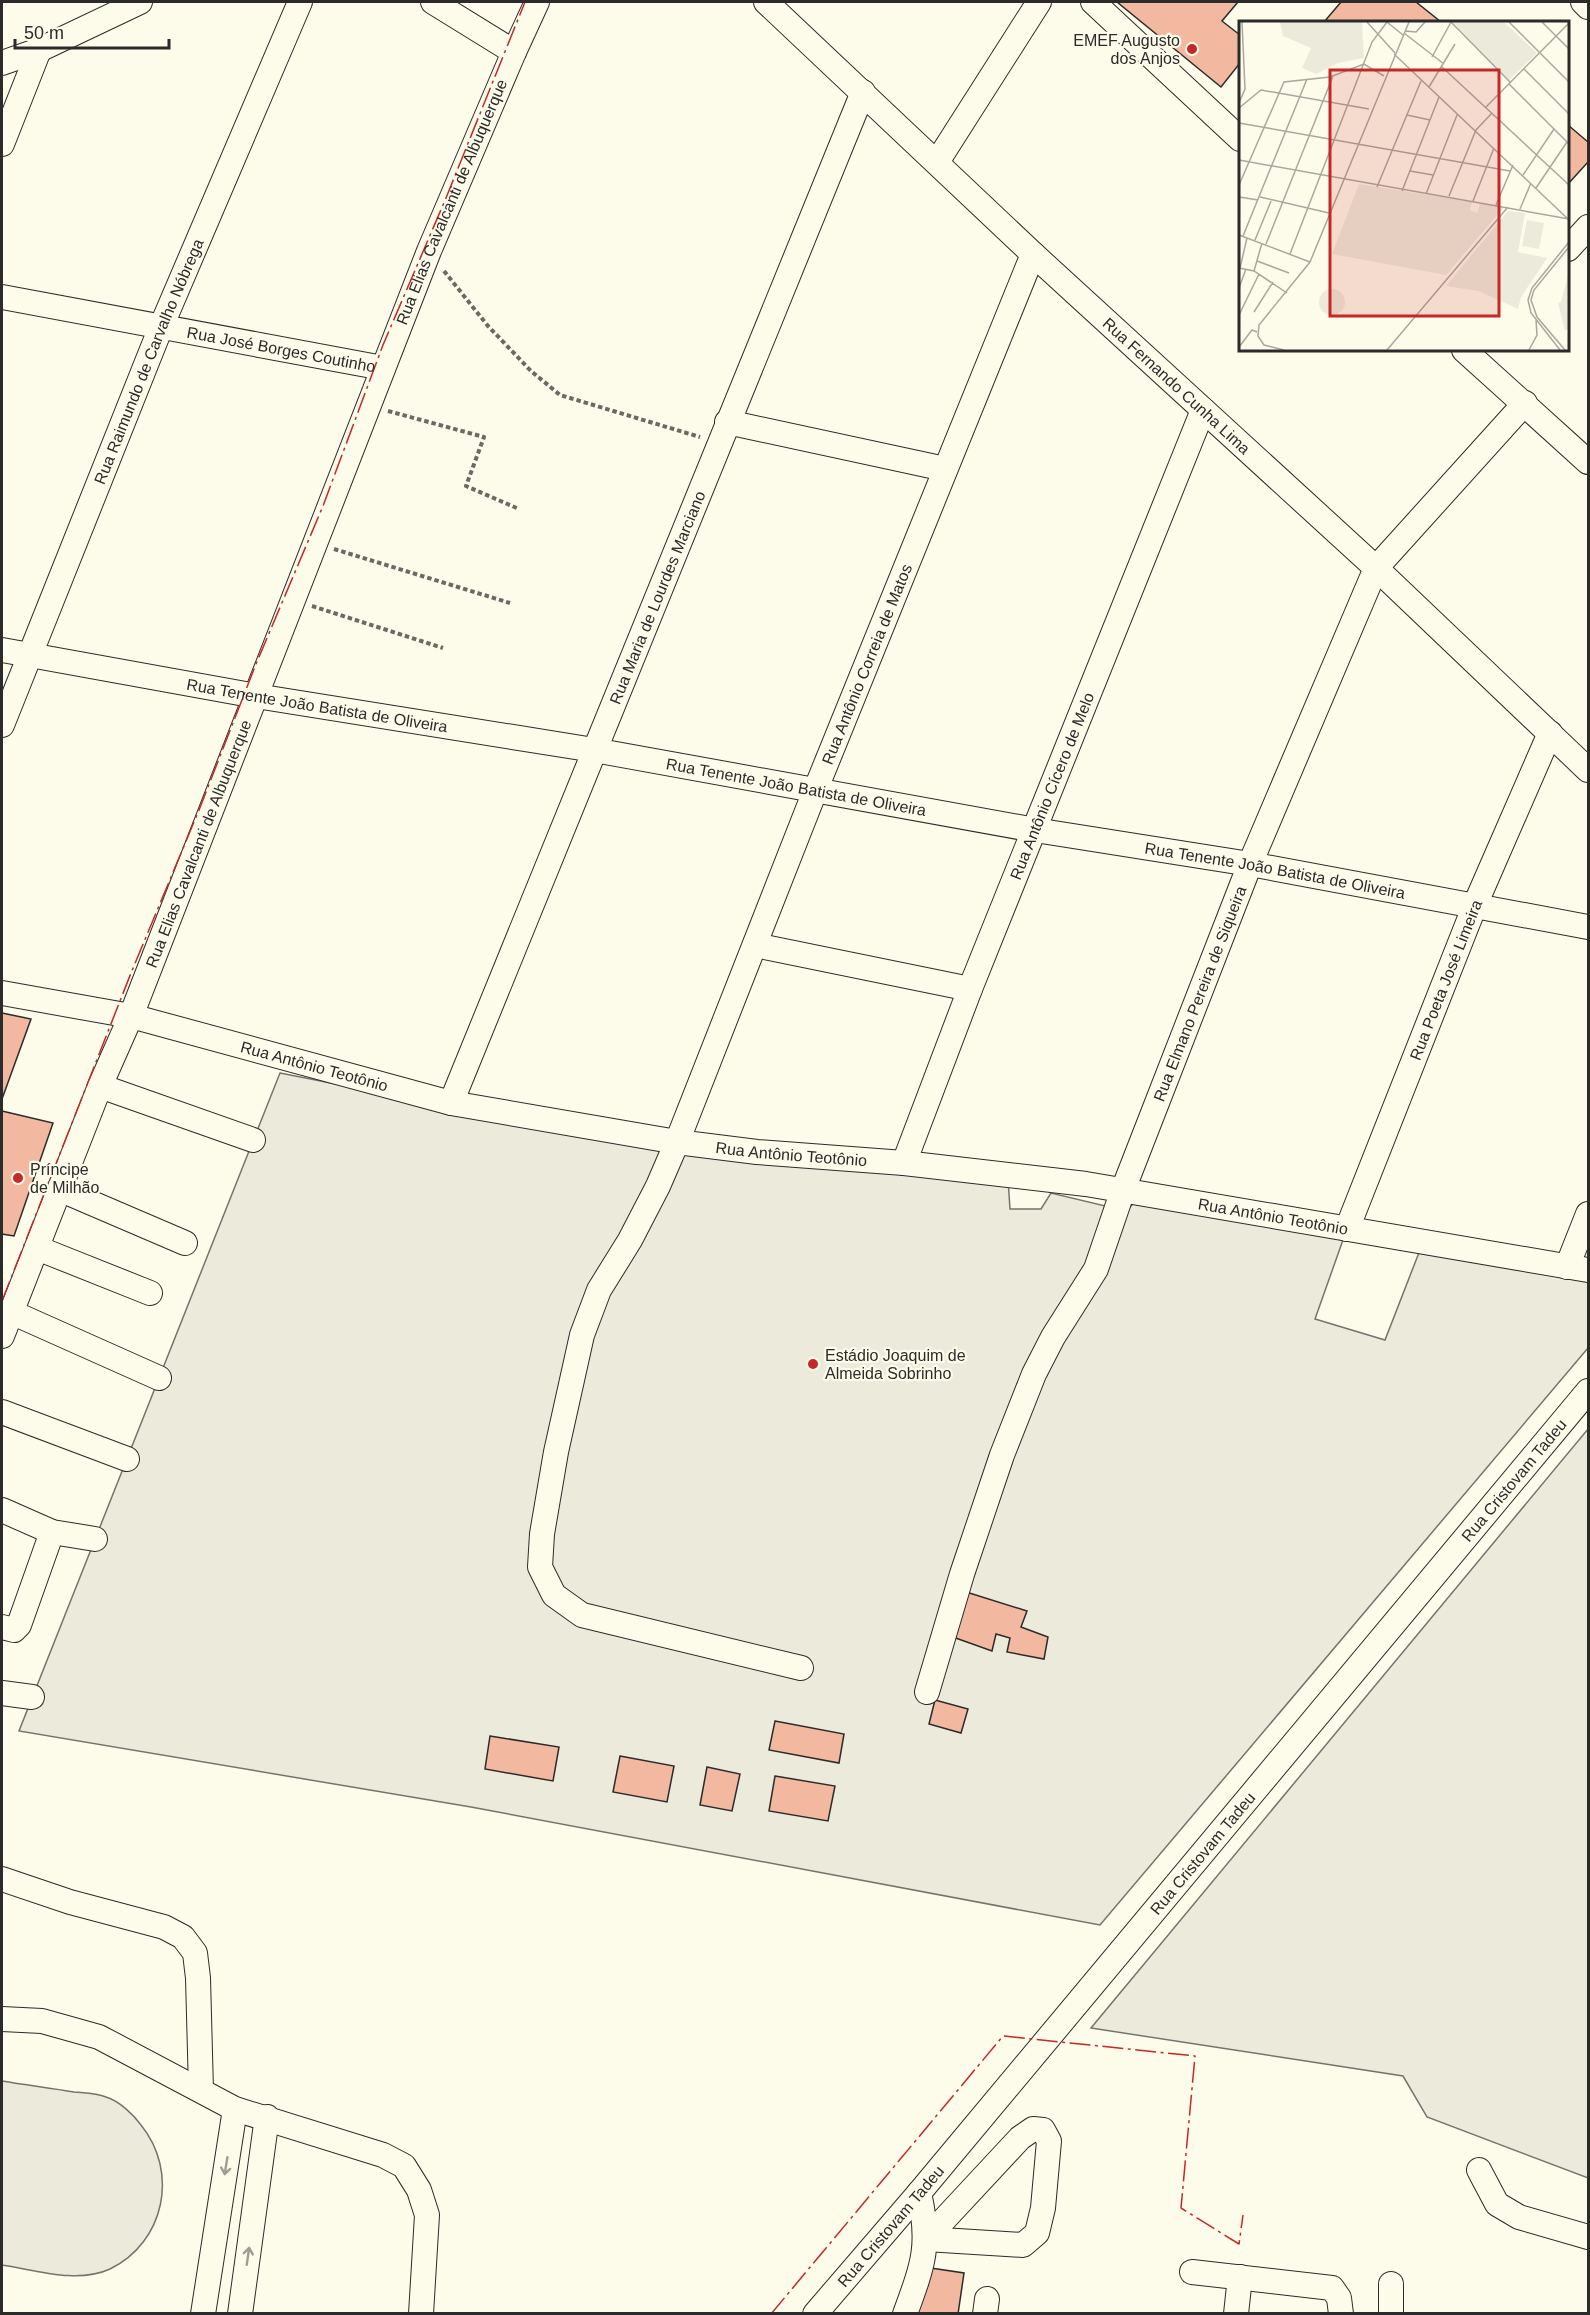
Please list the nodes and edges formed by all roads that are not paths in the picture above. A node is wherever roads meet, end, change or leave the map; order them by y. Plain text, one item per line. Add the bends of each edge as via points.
1 (140, 2) edge
2 (300, 2) edge
3 (433, 2) edge
4 (537, 2) edge
5 (766, 2) edge
6 (1039, 2) edge
7 (1093, 2) edge
8 (1583, 2) edge
9 (1588, 7) edge
10 (39, 50) junction
11 (514, 52) junction
12 (2, 63) edge
13 (863, 92) junction
14 (1239, 138) edge
15 (2, 144) edge
16 (937, 162) junction
17 (1588, 227) edge
18 (1569, 248) edge
19 (1033, 254) junction
20 (2, 297) edge
21 (161, 327) junction
22 (1468, 351) edge
23 (383, 369) junction
24 (1525, 403) junction
25 (1203, 410) junction
26 (723, 432) junction
27 (1588, 462) edge
28 (945, 469) junction
29 (1376, 568) junction
30 (2, 650) edge
31 (29, 655) junction
32 (256, 696) junction
33 (2, 724) edge
34 (1550, 733) junction
35 (594, 750) junction
36 (1588, 770) edge
37 (815, 791) junction
38 (1035, 830) junction
39 (1250, 864) junction
40 (1475, 905) junction
41 (1588, 927) edge
42 (755, 945) junction
43 (970, 989) junction
44 (2, 993) edge
45 (130, 1016) junction
46 (100, 1086) junction
47 (451, 1103) junction
48 (253, 1140) dead end
49 (677, 1142) junction
50 (904, 1163) junction
51 (59, 1189) junction
52 (1123, 1190) junction
53 (1588, 1214) edge
54 (1347, 1229) junction
55 (185, 1243) dead end
56 (37, 1248) junction
57 (1578, 1269) edge
58 (150, 1293) dead end
59 (11, 1312) junction
60 (2, 1336) edge
61 (159, 1378) dead end
62 (1588, 1391) edge
63 (2, 1412) edge
64 (127, 1459) dead end
65 (2, 1510) edge
66 (52, 1532) junction
67 (95, 1539) dead end
68 (2, 1627) edge
69 (801, 1668) dead end
70 (927, 1692) dead end
71 (2, 1693) edge
72 (32, 1697) dead end
73 (2, 1879) edge
74 (2, 2019) edge
75 (201, 2090) junction
76 (235, 2109) junction
77 (267, 2117) junction
78 (1479, 2170) dead end
79 (919, 2193) junction
80 (1588, 2237) edge
81 (926, 2239) junction
82 (1192, 2272) dead end
83 (1240, 2277) junction
84 (1391, 2284) dead end
85 (203, 2313) edge
86 (240, 2313) edge
87 (422, 2313) edge
88 (815, 2313) edge
89 (905, 2313) edge
90 (1236, 2313) edge
91 (1341, 2313) edge
92 (1391, 2313) edge

1 - 10 street
2 - 21 street, Rua Raimundo de Carvalho Nóbrega
3 - 11 street
4 - 11 street, Rua Elias Cavalcanti de Albuquerque
5 - 13 street, Rua Fernando Cunha Lima
6 - 16 street
7 - 14 street
8 - 9 street
10 - 12 street
10 - 15 street
11 - 23 street, Rua Elias Cavalcanti de Albuquerque
13 - 16 street, Rua Fernando Cunha Lima
13 - 26 street, Rua Maria de Lourdes Marciano
16 - 19 street, Rua Fernando Cunha Lima
17 - 18 street
19 - 25 street, Rua Fernando Cunha Lima
19 - 28 street, Rua Antônio Correia de Matos
20 - 21 street, Rua José Borges Coutinho
21 - 23 street, Rua José Borges Coutinho
21 - 31 street, Rua Raimundo de Carvalho Nóbrega
22 - 24 street
23 - 32 street, Rua Elias Cavalcanti de Albuquerque
24 - 27 street
24 - 29 street, Rua Elmano Pereira de Siqueira
25 - 29 street, Rua Fernando Cunha Lima
25 - 38 street, Rua Antônio Cícero de Melo
26 - 28 street
26 - 35 street, Rua Maria de Lourdes Marciano
28 - 37 street, Rua Antônio Correia de Matos
29 - 34 street, Rua Fernando Cunha Lima
29 - 39 street, Rua Elmano Pereira de Siqueira
30 - 31 street, Rua Tenente João Batista de Oliveira
31 - 32 street, Rua Tenente João Batista de Oliveira
31 - 33 street, Rua Raimundo de Carvalho Nóbrega
32 - 35 street, Rua Tenente João Batista de Oliveira
32 - 45 street, Rua Elias Cavalcanti de Albuquerque
34 - 36 street, Rua Fernando Cunha Lima
34 - 40 street, Rua Poeta José Limeira
35 - 37 street, Rua Tenente João Batista de Oliveira
35 - 47 street, Rua Maria de Lourdes Marciano
37 - 38 street, Rua Tenente João Batista de Oliveira
37 - 42 street, Rua Antônio Correia de Matos
38 - 39 street, Rua Tenente João Batista de Oliveira
38 - 43 street, Rua Antônio Cícero de Melo
39 - 40 street, Rua Tenente João Batista de Oliveira
39 - 52 street, Rua Elmano Pereira de Siqueira
40 - 41 street, Rua Tenente João Batista de Oliveira
40 - 54 street, Rua Poeta José Limeira
42 - 43 street
42 - 49 street, Rua Antônio Correia de Matos
43 - 50 street, Rua Antônio Cícero de Melo
44 - 45 street, Rua Antônio Teotônio
45 - 46 street, Rua Elias Cavalcanti de Albuquerque
45 - 47 street, Rua Antônio Teotônio
46 - 48 street
46 - 51 street, Rua Elias Cavalcanti de Albuquerque
47 - 49 street, Rua Antônio Teotônio
49 - 50 street, Rua Antônio Teotônio
49 - 69 street, Rua Antônio Correia de Matos via 653,1195 599,1290 582,1335 556,1452 540,1567 554,1595 582,1615
50 - 52 street, Rua Antônio Teotônio
51 - 55 street
51 - 56 street, Rua Elias Cavalcanti de Albuquerque
52 - 54 street, Rua Antônio Teotônio
52 - 70 street, Rua Elmano Pereira de Siqueira via 1096,1269 1034,1374 1002,1455
53 - 57 street
54 - 57 street, Rua Antônio Teotônio
56 - 58 street
56 - 59 street, Rua Elias Cavalcanti de Albuquerque
59 - 60 street, Rua Elias Cavalcanti de Albuquerque
59 - 61 street
62 - 79 street, Rua Cristovam Tadeu
63 - 64 street
65 - 66 street
66 - 67 street
66 - 68 street via 19,1625 14,1630
71 - 72 street
73 - 75 street via 164,1927 183,1937 195,1953
74 - 75 street via 42,2021 99,2037
75 - 76 street
76 - 77 street
76 -> 85 street
86 -> 77 street
77 - 87 street via 383,2154 404,2166 419,2190 427,2215
78 - 80 street via 1497,2204 1519,2217
79 - 81 street
79 - 88 street, Rua Cristovam Tadeu
81 - 81 street via 1023,2245 1036,2233 1043,2208 1048,2141 1043,2130 1033,2129 1020,2138
81 - 89 street via 918,2280
82 - 83 street
83 - 90 street
83 - 91 street via 1332,2288 1339,2298
84 - 92 street

